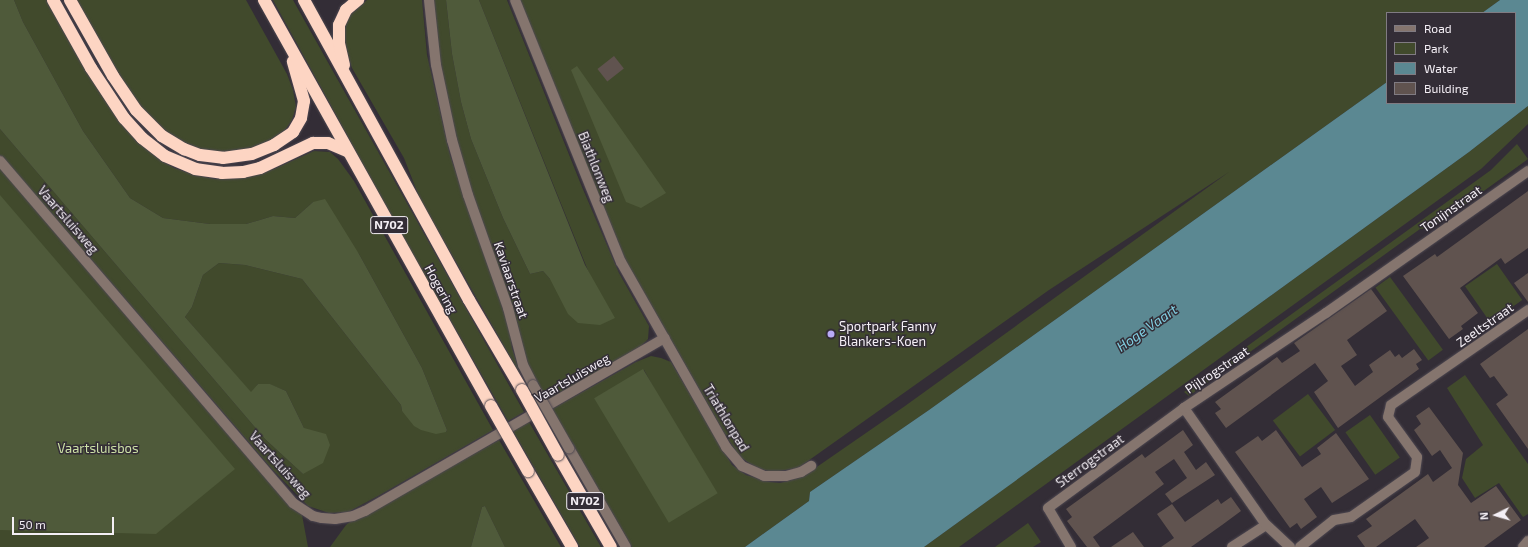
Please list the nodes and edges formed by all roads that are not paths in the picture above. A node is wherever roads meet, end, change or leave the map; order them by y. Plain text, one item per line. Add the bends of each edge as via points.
1 (53, 0) edge
2 (70, 0) edge
3 (264, 0) edge
4 (304, 0) edge
5 (358, 0) edge
6 (429, 0) edge
7 (514, 0) edge
8 (288, 43) junction
9 (347, 78) junction
10 (347, 151) junction
11 (0, 161) edge
12 (1528, 171) edge
13 (1390, 268) joint
14 (1528, 310) edge
15 (665, 338) junction
16 (528, 387) junction
17 (1184, 408) junction
18 (811, 466) dead end
19 (1266, 525) junction
20 (1528, 541) edge
21 (572, 547) edge
22 (611, 547) edge
23 (626, 547) edge
24 (1072, 547) edge
25 (1232, 547) edge
26 (1290, 547) edge
27 (1300, 547) edge
28 (1523, 547) edge

1 - 10 highway via 91,68 124,118 142,138 165,156 195,169 222,173 260,168 313,143 328,143
2 - 8 highway via 113,76 140,115 173,144 208,157 234,158 252,154 274,145 293,132 302,118 304,101
3 - 8 highway, N702
4 - 9 highway, N702
5 - 9 highway via 346,10 339,25
6 - 16 street, Kaviaarstraat via 436,65 452,140 468,195 510,314
7 - 15 street, Biathlonweg via 615,248
8 - 10 highway, Hogering / N702
9 - 16 highway, Hogering / N702 via 469,300
10 - 21 highway, Hogering / N702, bridge
11 - 15 street, Vaartsluisweg via 293,503 313,516 335,519 353,516 365,510
12 - 13 street, Tonijnstraat
13 - 17 street, Pijlrogstraat
14 - 27 street, Zeeltstraat via 1392,405 1388,417 1416,457 1415,472 1351,517 1334,520
15 - 18 street, Triathlonpad via 726,446 742,466 764,476 781,477 795,474
16 - 22 highway, Hogering / N702, bridge via 558,455
16 - 23 street, Kaviaarstraat, bridge via 569,448
17 - 19 street, Pijlrogstraat
17 - 24 street, Sterrogstraat via 1048,508
19 - 25 street
19 - 26 street, Pijlrogstraat
20 - 28 street

